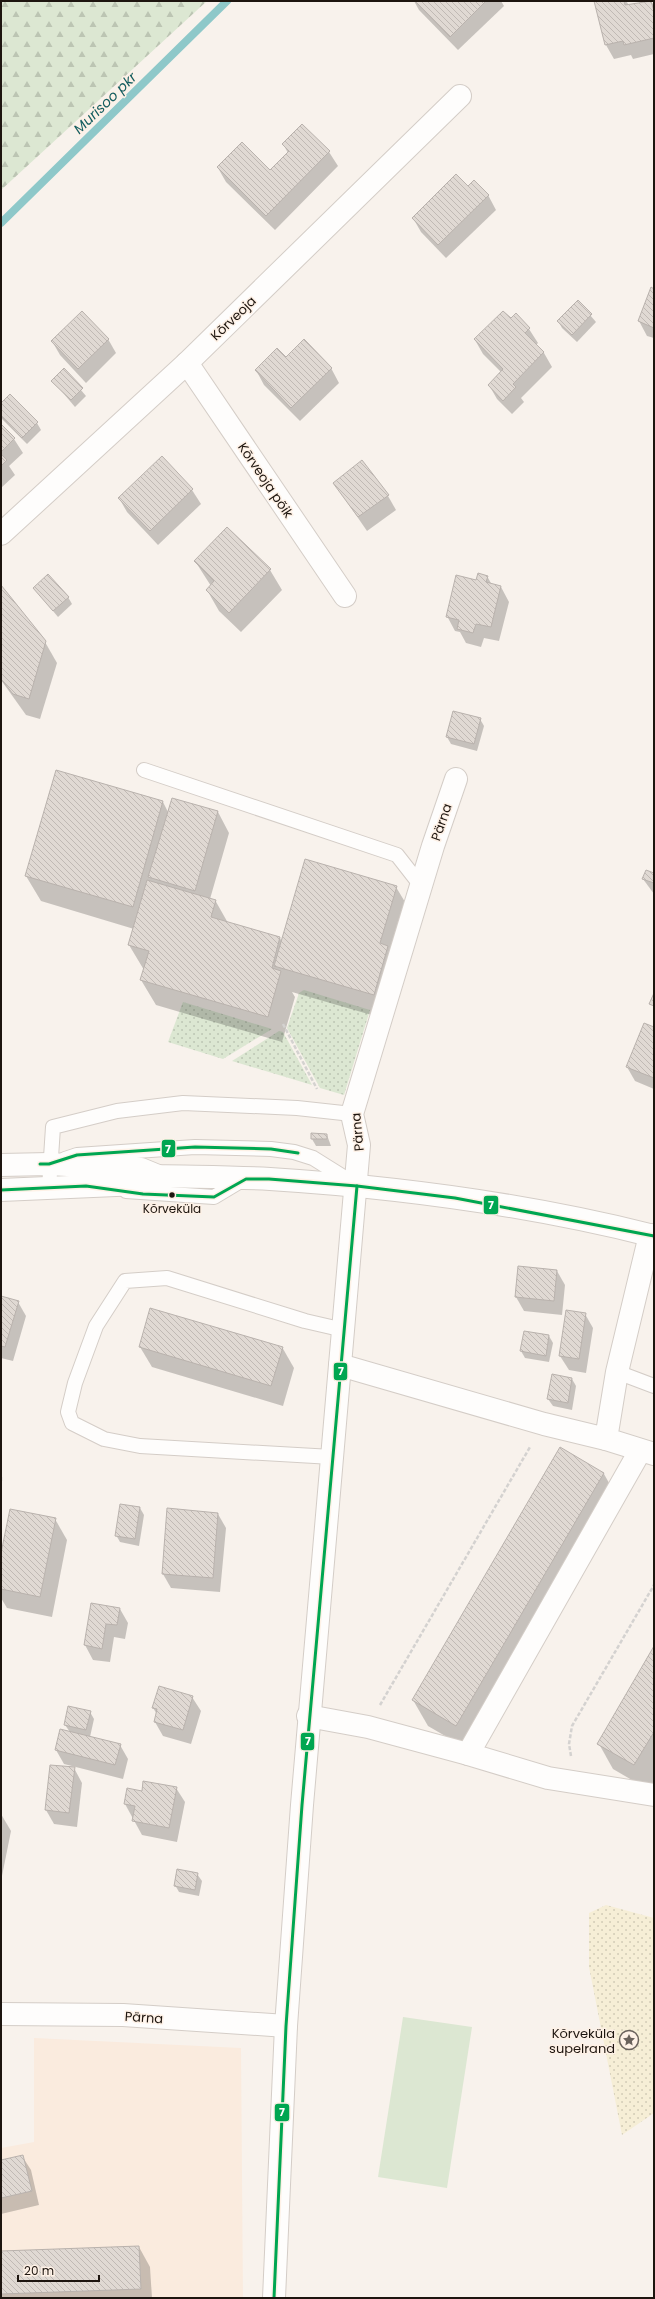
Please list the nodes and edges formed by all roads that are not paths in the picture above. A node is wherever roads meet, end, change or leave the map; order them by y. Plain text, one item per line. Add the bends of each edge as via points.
1 (460, 96) dead end
2 (187, 363) junction
3 (1, 534) edge
4 (345, 596) dead end
5 (144, 770) dead end
6 (456, 779) dead end
7 (422, 887) junction
8 (352, 1114) junction
9 (49, 1164) junction
10 (1, 1165) edge
11 (158, 1176) junction
12 (246, 1179) junction
13 (86, 1186) junction
14 (357, 1186) junction
15 (49, 1188) junction
16 (1, 1190) edge
17 (652, 1235) edge
18 (344, 1330) junction
19 (340, 1365) junction
20 (617, 1372) junction
21 (654, 1386) edge
22 (606, 1439) junction
23 (647, 1453) edge
24 (332, 1457) junction
25 (308, 1716) junction
26 (468, 1754) junction
27 (654, 1795) edge
28 (1, 2014) edge
29 (286, 2026) junction
30 (274, 2298) edge

1 - 2 street, Kõrveoja
2 - 3 street, Kõrveoja
2 - 4 street, Kõrveoja põik
5 - 7 lane via 397,855
6 - 7 street, Pärna
7 - 8 street, Pärna
8 - 9 lane via 297,1108 183,1103 117,1111 53,1127
8 - 14 street, Pärna via 360,1144
9 - 10 street
9 - 11 street via 141,1169
9 - 14 lane via 77,1155 194,1147 271,1149 313,1158
9 - 15 lane
11 - 12 street
11 - 13 street via 140,1184
12 - 13 lane via 214,1197 144,1194
12 - 14 street
13 - 15 street
14 - 17 street via 455,1198
14 - 18 street, Pärna
15 - 16 street
17 - 20 street
18 - 19 street, Pärna
18 - 24 lane via 305,1321 167,1278 125,1281 96,1326 75,1383 68,1412 72,1423 104,1439 126,1443
19 - 22 street via 544,1424
19 - 24 street, Pärna
20 - 21 lane
20 - 22 street
22 - 23 street
23 - 26 street
24 - 25 street, Pärna
25 - 26 street via 368,1727
25 - 29 street, Pärna
26 - 27 street via 574,1784
28 - 29 street, Pärna via 123,2015
29 - 30 street, Pärna

